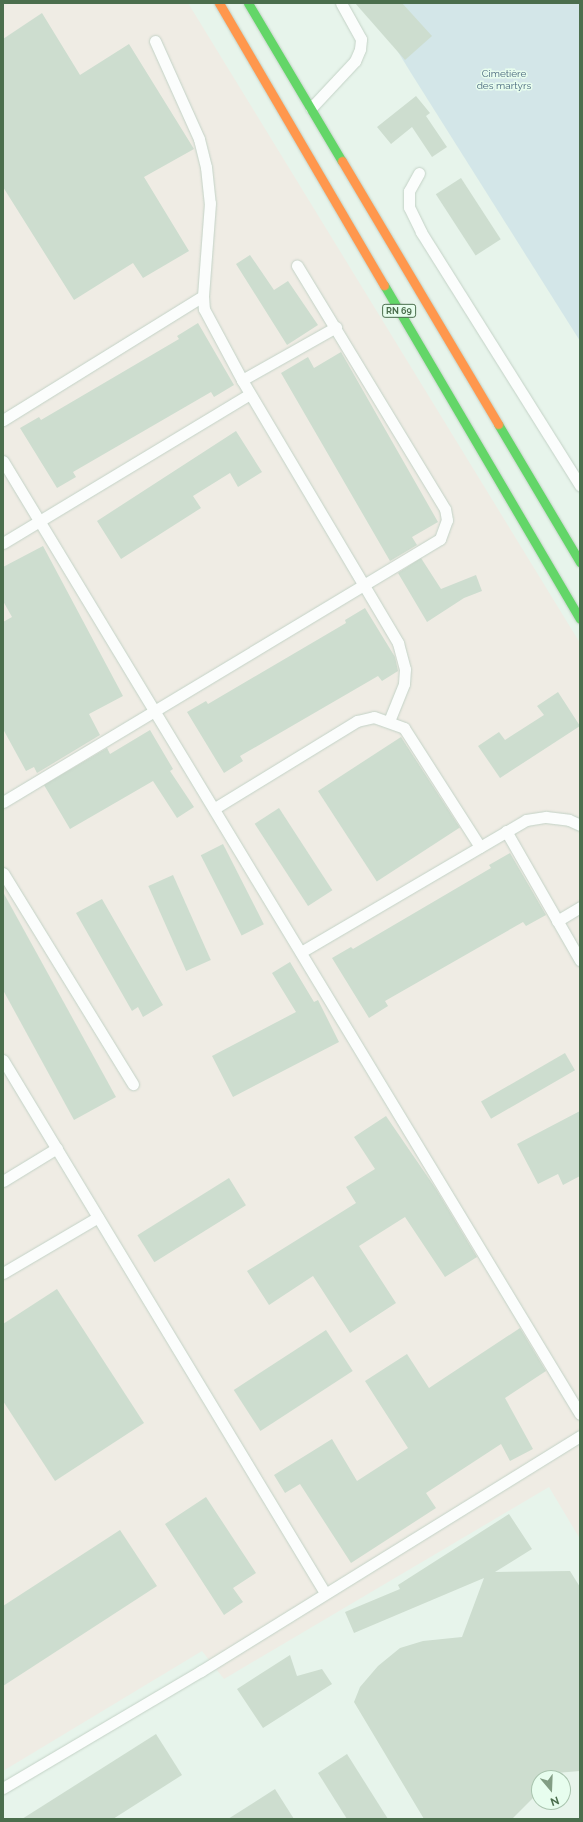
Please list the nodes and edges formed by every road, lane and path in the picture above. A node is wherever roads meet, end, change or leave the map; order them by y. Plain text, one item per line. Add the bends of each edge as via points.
1 (219, 3) edge
2 (248, 3) edge
3 (341, 3) edge
4 (155, 41) dead end
5 (311, 108) junction
6 (419, 174) dead end
7 (297, 266) dead end
8 (203, 296) junction
9 (336, 327) junction
10 (242, 380) junction
11 (250, 394) junction
12 (3, 420) edge
13 (3, 461) edge
14 (580, 485) edge
15 (40, 521) junction
16 (3, 543) edge
17 (580, 562) edge
18 (363, 584) junction
19 (580, 620) edge
20 (154, 709) junction
21 (390, 721) junction
22 (3, 802) edge
23 (215, 808) junction
24 (580, 824) edge
25 (506, 831) junction
26 (480, 847) junction
27 (3, 873) edge
28 (580, 907) edge
29 (557, 921) junction
30 (301, 952) junction
31 (580, 960) edge
32 (3, 1060) edge
33 (133, 1084) dead end
34 (57, 1148) junction
35 (3, 1181) edge
36 (98, 1217) junction
37 (3, 1273) edge
38 (580, 1414) edge
39 (580, 1436) edge
40 (326, 1593) junction
41 (3, 1788) edge

1 - 19 highway, RN 69
2 - 5 highway, RN 69
3 - 5 lane via 361,39 360,48 355,61
4 - 8 lane via 199,139 206,168 210,203
5 - 17 highway, RN 69
6 - 14 lane via 409,191 409,207 421,232
7 - 9 lane
8 - 10 lane via 209,323
8 - 12 lane
9 - 10 lane
9 - 18 lane via 445,509 447,520 440,539
10 - 11 lane
11 - 15 lane
11 - 18 lane
13 - 15 lane
15 - 16 lane
15 - 20 lane
18 - 20 lane
18 - 21 lane via 403,655 406,668 404,684
20 - 22 lane
20 - 23 lane
21 - 23 lane via 374,718 357,722
21 - 26 lane via 404,728
23 - 30 lane
24 - 25 lane via 546,817 526,820
25 - 26 lane
25 - 29 lane
26 - 30 lane
27 - 33 lane
28 - 29 lane
29 - 31 lane
30 - 38 lane
32 - 34 lane
34 - 35 lane
34 - 36 lane
36 - 37 lane
36 - 40 lane
39 - 40 lane
40 - 41 lane via 201,1671

